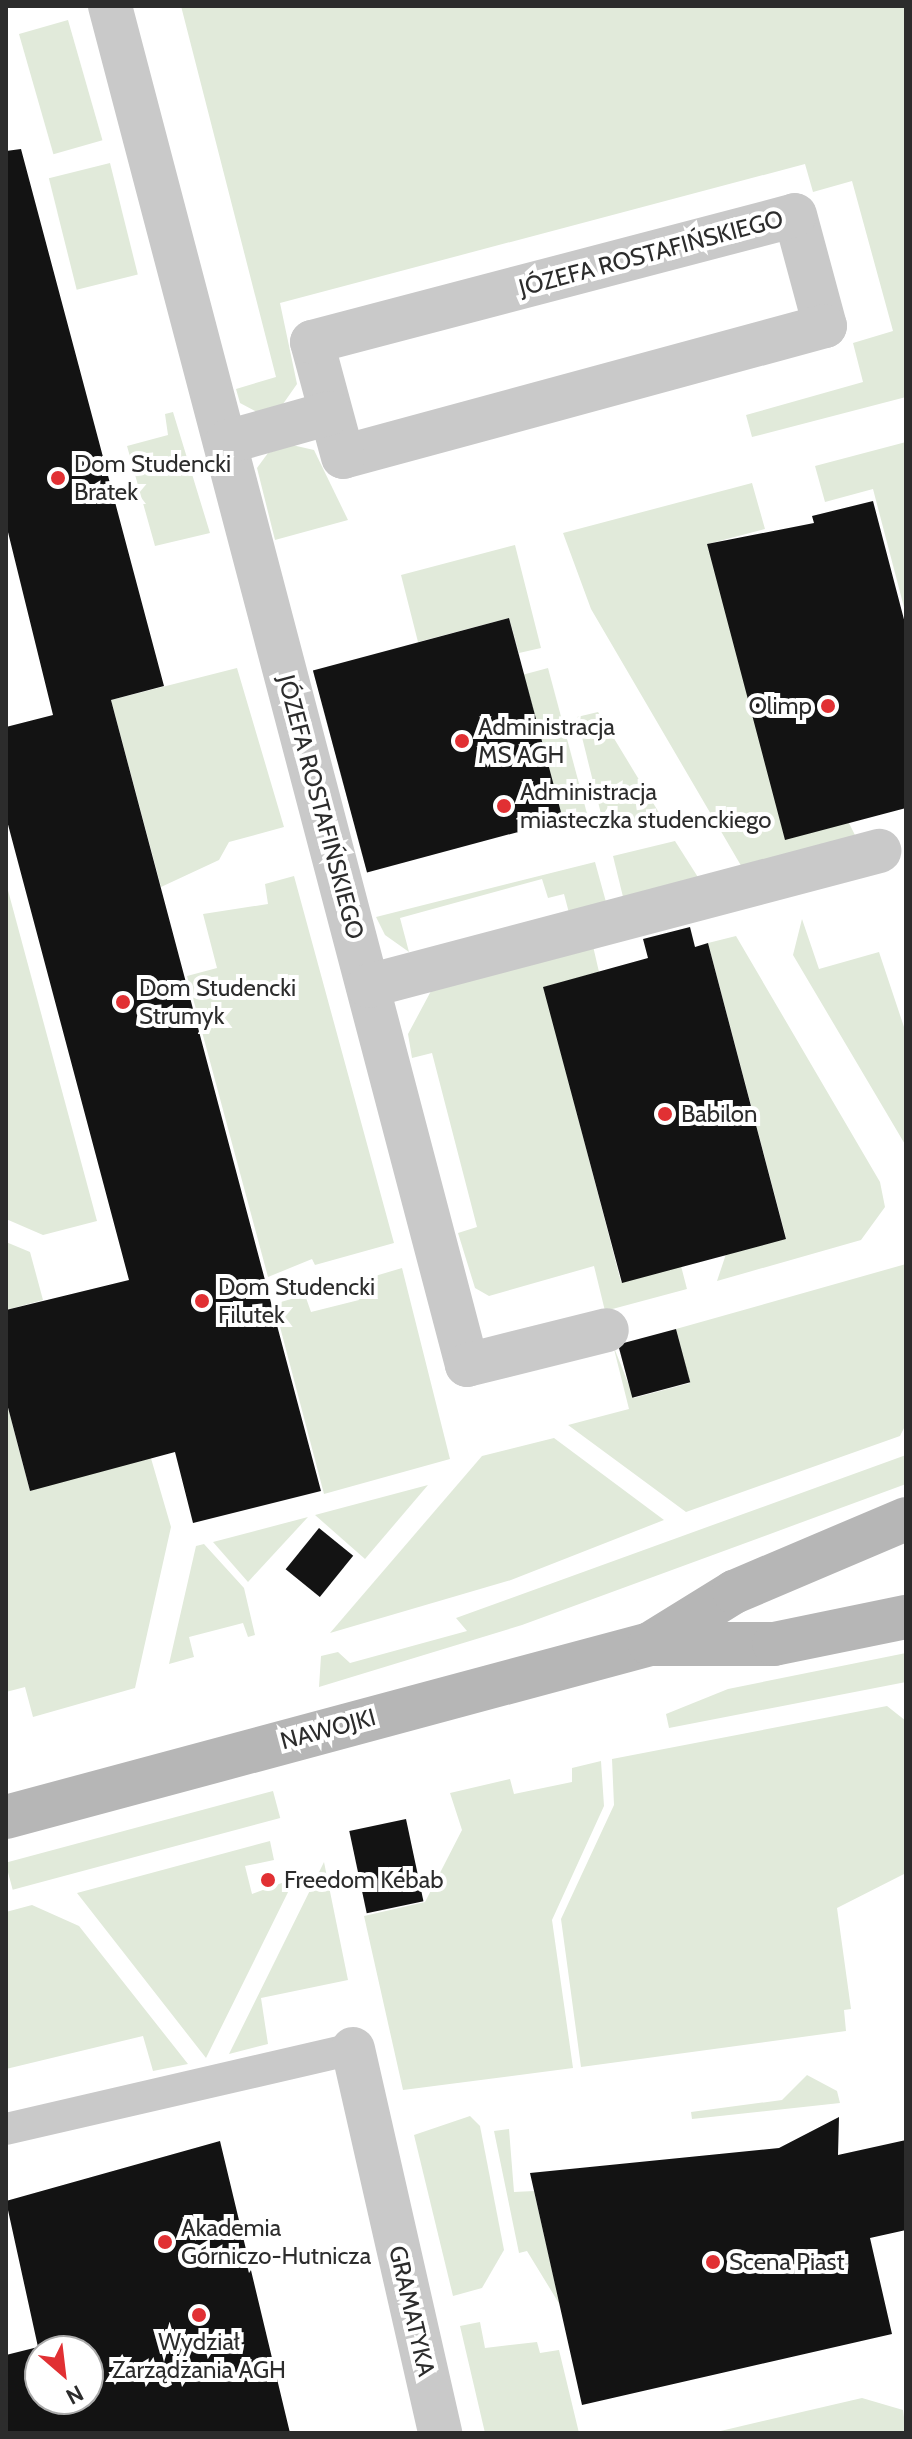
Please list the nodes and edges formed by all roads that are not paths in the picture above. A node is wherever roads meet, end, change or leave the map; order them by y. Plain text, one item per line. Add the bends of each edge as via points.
1 (110, 6) edge
2 (330, 413) junction
3 (227, 442) junction
4 (879, 851) dead end
5 (368, 986) junction
6 (607, 1330) dead end
7 (906, 1519) edge
8 (906, 1617) edge
9 (650, 1644) junction
10 (6, 1817) edge
11 (353, 2049) joint
12 (6, 2129) edge
13 (440, 2433) edge

1 - 3 street, JÓZEFA ROSTAFIŃSKIEGO
2 - 2 street, JÓZEFA ROSTAFIŃSKIEGO via 343,457 825,326 795,215 312,342
2 - 3 street
3 - 5 street, JÓZEFA ROSTAFIŃSKIEGO
4 - 5 street
5 - 6 street, JÓZEFA ROSTAFIŃSKIEGO via 467,1365
7 - 9 main road, NAWOJKI via 734,1592
8 - 9 main road, NAWOJKI via 774,1644
9 - 10 main road, NAWOJKI
11 - 12 lane
11 - 13 street, GRAMATYKA

